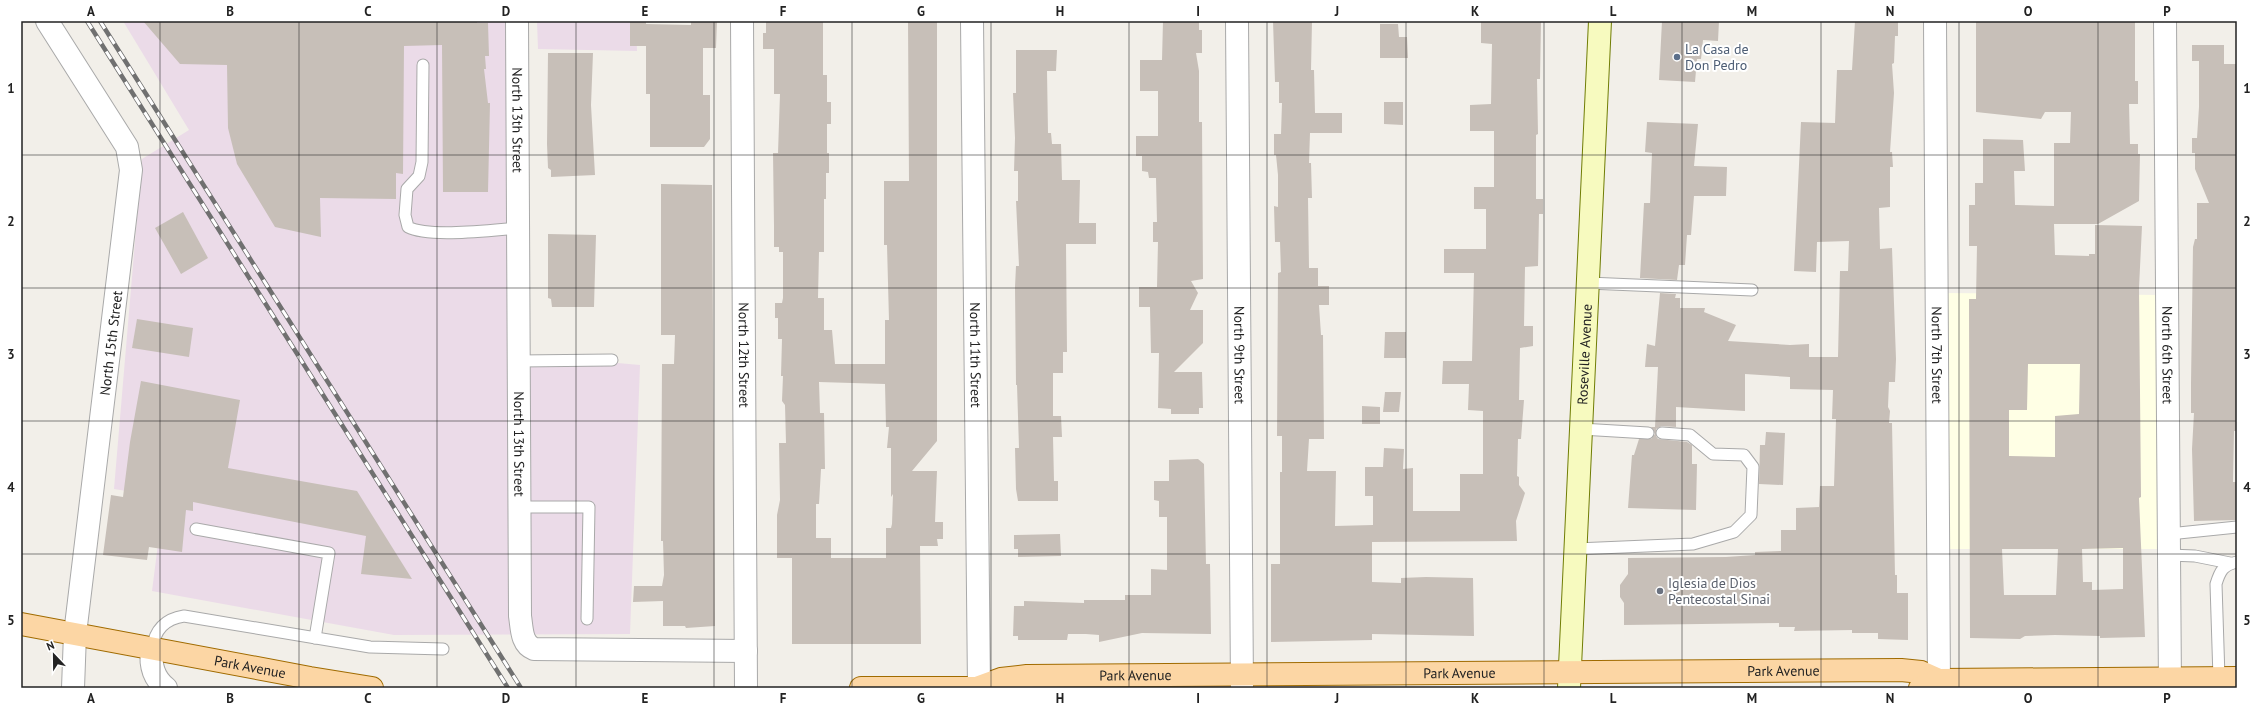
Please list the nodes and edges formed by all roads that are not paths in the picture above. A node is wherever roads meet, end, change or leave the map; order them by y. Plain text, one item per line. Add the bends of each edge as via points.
1 (48, 21) edge
2 (517, 21) edge
3 (742, 21) edge
4 (972, 21) edge
5 (1237, 21) edge
6 (1600, 21) edge
7 (1935, 21) edge
8 (2165, 21) edge
9 (423, 65) dead end
10 (518, 228) junction
11 (1588, 283) junction
12 (1752, 290) dead end
13 (612, 360) dead end
14 (519, 361) junction
15 (1581, 429) junction
16 (1648, 433) dead end
17 (1662, 434) dead end
18 (520, 507) junction
19 (2237, 527) edge
20 (196, 529) dead end
21 (2169, 545) junction
22 (1576, 549) junction
23 (2233, 563) edge
24 (587, 619) dead end
25 (21, 624) edge
26 (75, 634) junction
27 (315, 638) junction
28 (152, 649) junction
29 (443, 649) dead end
30 (746, 651) junction
31 (2228, 678) edge
32 (1570, 680) edge
33 (1242, 681) edge
34 (2170, 683) edge
35 (2092, 684) edge
36 (1933, 685) edge
37 (73, 688) edge
38 (166, 688) edge
39 (372, 688) edge
40 (746, 688) edge
41 (861, 688) edge
42 (979, 688) edge

1 - 26 street, North 15th Street via 127,147 131,170
2 - 10 street, North 13th Street
3 - 30 street, North 12th Street
4 - 42 street, North 11th Street
5 - 33 street, North 9th Street
6 - 11 street, Roseville Avenue
7 - 36 street, North 7th Street
8 - 21 street, North 6th Street
9 - 10 lane via 422,162 419,176 407,189 405,215 408,227 416,231 444,232
10 - 14 street, North 13th Street
11 - 12 lane
11 - 15 street, Roseville Avenue
13 - 14 lane
14 - 18 street, North 13th Street
15 - 16 lane
15 - 22 street, Roseville Avenue
17 - 22 lane via 1690,435 1713,454 1744,455 1752,467 1751,515 1734,532 1693,544
18 - 24 lane via 589,506
18 - 30 street, North 13th Street via 520,616 528,646
19 - 21 lane
20 - 27 lane via 329,554
21 - 23 lane via 2201,557
21 - 34 street, North 6th Street
22 - 32 street, Roseville Avenue
23 - 31 lane via 2220,571 2216,584
25 - 26 main road, Park Avenue
26 - 28 main road, Park Avenue
26 - 37 street, North 15th Street
27 - 28 lane via 184,616 175,617 160,627
27 - 29 lane via 370,647
28 - 38 street via 153,672
28 - 39 main road, Park Avenue
30 - 40 street, North 12th Street
31 - 34 main road, Park Avenue
32 - 33 main road, Park Avenue
32 - 36 main road, Park Avenue via 1901,670 1922,672
33 - 42 main road, Park Avenue via 1027,676 1001,679
34 - 35 main road, Park Avenue
35 - 36 main road, Park Avenue
41 - 42 main road, Park Avenue

